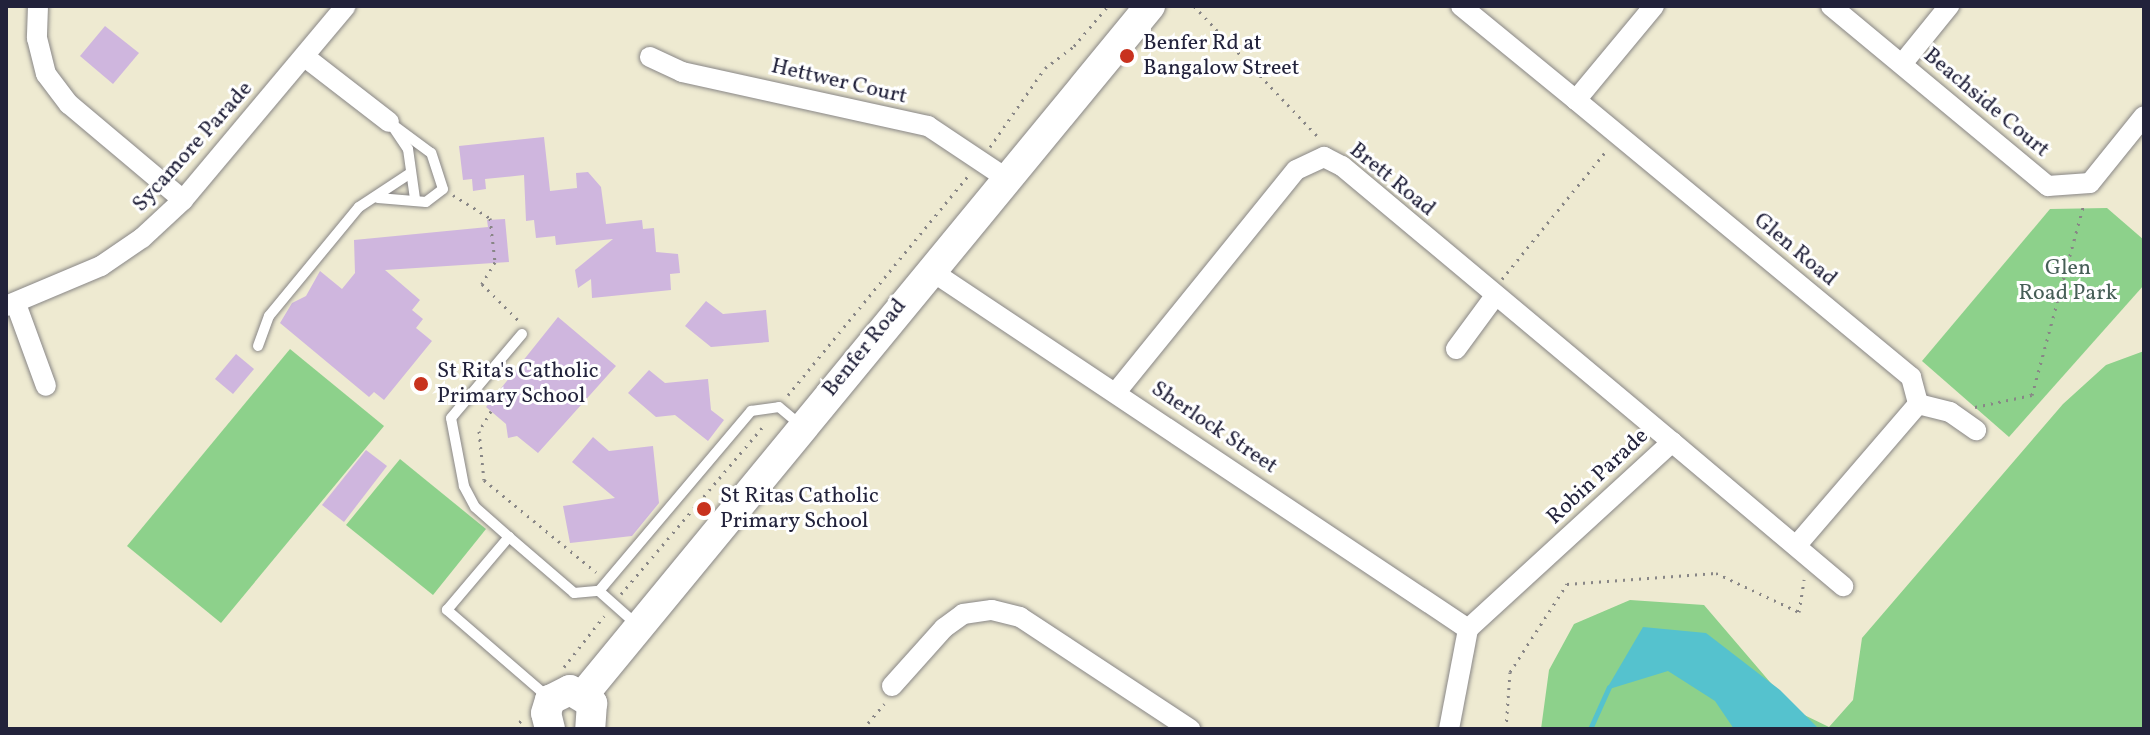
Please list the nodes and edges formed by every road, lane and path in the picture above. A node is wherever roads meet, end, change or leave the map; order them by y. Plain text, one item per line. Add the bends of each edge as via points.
1 (38, 6) edge
2 (346, 6) edge
3 (1108, 6) edge
4 (1150, 6) edge
5 (1194, 6) edge
6 (1461, 6) edge
7 (1654, 6) edge
8 (1831, 6) edge
9 (1949, 6) edge
10 (305, 57) junction
11 (650, 57) dead end
12 (1902, 64) junction
13 (1576, 100) junction
14 (2144, 116) edge
15 (389, 122) junction
16 (1619, 136) junction
17 (1324, 157) junction
18 (982, 159) junction
19 (409, 174) junction
20 (1006, 178) junction
21 (443, 189) junction
22 (376, 198) junction
23 (415, 199) junction
24 (183, 200) junction
25 (930, 270) junction
26 (1495, 296) junction
27 (11, 305) edge
28 (522, 334) joint
29 (258, 346) dead end
30 (1456, 349) dead end
31 (46, 386) dead end
32 (1117, 391) junction
33 (1918, 404) junction
34 (491, 411) dead end
35 (790, 416) junction
36 (742, 422) junction
37 (1976, 430) dead end
38 (757, 433) junction
39 (1672, 442) junction
40 (509, 537) junction
41 (1796, 546) junction
42 (605, 571) dead end
43 (1843, 586) dead end
44 (599, 591) junction
45 (613, 604) junction
46 (637, 626) junction
47 (1468, 629) junction
48 (892, 686) joint
49 (584, 694) junction
50 (548, 707) edge
51 (515, 729) edge
52 (590, 729) edge
53 (863, 729) edge
54 (1190, 729) edge
55 (1449, 729) edge

1 - 24 street via 37,38 46,74 69,104
2 - 10 street, Sycamore Parade
3 - 18 path via 1074,46 1045,68
4 - 20 street, Benfer Road
5 - 17 path via 1312,126
6 - 13 street, Glen Road
7 - 13 street
8 - 12 street, Beachside Court
9 - 12 street
10 - 15 street
10 - 24 street, Sycamore Parade
11 - 18 street, Hettwer Court via 682,72 928,126
12 - 14 street, Beachside Court via 2048,186 2090,183
13 - 16 street, Glen Road
15 - 19 lane via 408,149
15 - 21 lane via 431,153
16 - 26 path via 1501,280
16 - 33 street, Glen Road via 1911,377
17 - 26 street, Brett Road via 1342,166
17 - 32 street, Brett Road via 1296,170
18 - 20 street, Hettwer Court
18 - 35 path
19 - 22 lane
19 - 23 lane
20 - 25 street, Benfer Road
21 - 23 lane via 437,199
21 - 28 path via 490,218 495,262 482,284 524,324
22 - 23 lane
22 - 29 lane via 359,207 269,316
24 - 27 street, Sycamore Parade via 101,266
25 - 32 street, Sherlock Street
25 - 35 street, Benfer Road
26 - 30 street
26 - 39 street, Brett Road
27 - 31 street
28 - 40 lane via 451,418 464,486 475,507
32 - 47 street, Sherlock Street
33 - 37 street via 1950,412
33 - 41 street
34 - 42 path via 479,431 484,480 588,569
35 - 36 lane via 751,411
35 - 38 path
35 - 46 street, Benfer Road
36 - 38 path
36 - 44 lane
38 - 45 path
39 - 41 street, Robin Parade
39 - 47 street, Robin Parade
40 - 44 lane via 574,593
40 - 50 lane via 447,610
41 - 43 street, Robin Parade
44 - 45 lane
45 - 46 lane
45 - 50 path
46 - 49 street, Benfer Road
47 - 55 street
48 - 53 path
48 - 54 street via 944,628 963,614 992,610 1020,617
49 - 50 street via 562,691
49 - 52 street via 594,709
50 - 51 path

